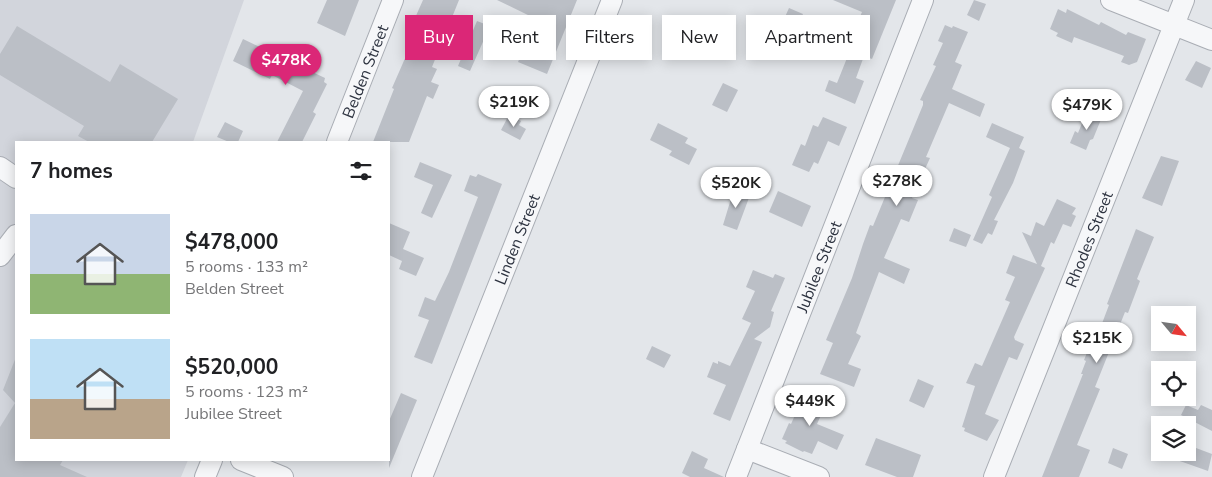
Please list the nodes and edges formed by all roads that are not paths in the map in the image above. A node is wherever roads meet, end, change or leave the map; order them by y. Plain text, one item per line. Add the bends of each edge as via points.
1 (393, 0) edge
2 (612, 0) edge
3 (923, 0) edge
4 (1111, 0) edge
5 (1184, 0) edge
6 (1174, 26) junction
7 (1212, 40) edge
8 (337, 141) edge
9 (0, 167) edge
10 (15, 177) edge
11 (15, 237) edge
12 (0, 256) edge
13 (747, 449) junction
14 (212, 461) edge
15 (243, 461) edge
16 (205, 477) edge
17 (283, 477) edge
18 (422, 477) edge
19 (736, 477) edge
20 (819, 477) edge
21 (994, 477) edge

1 - 8 street, Belden Street
2 - 18 street, Linden Street
3 - 13 street, Jubilee Street
4 - 6 street
5 - 6 street, Rhodes Street
6 - 7 street
6 - 21 street, Rhodes Street
9 - 10 street
11 - 12 street
13 - 19 street, Jubilee Street
13 - 20 street
14 - 16 street
15 - 17 street

